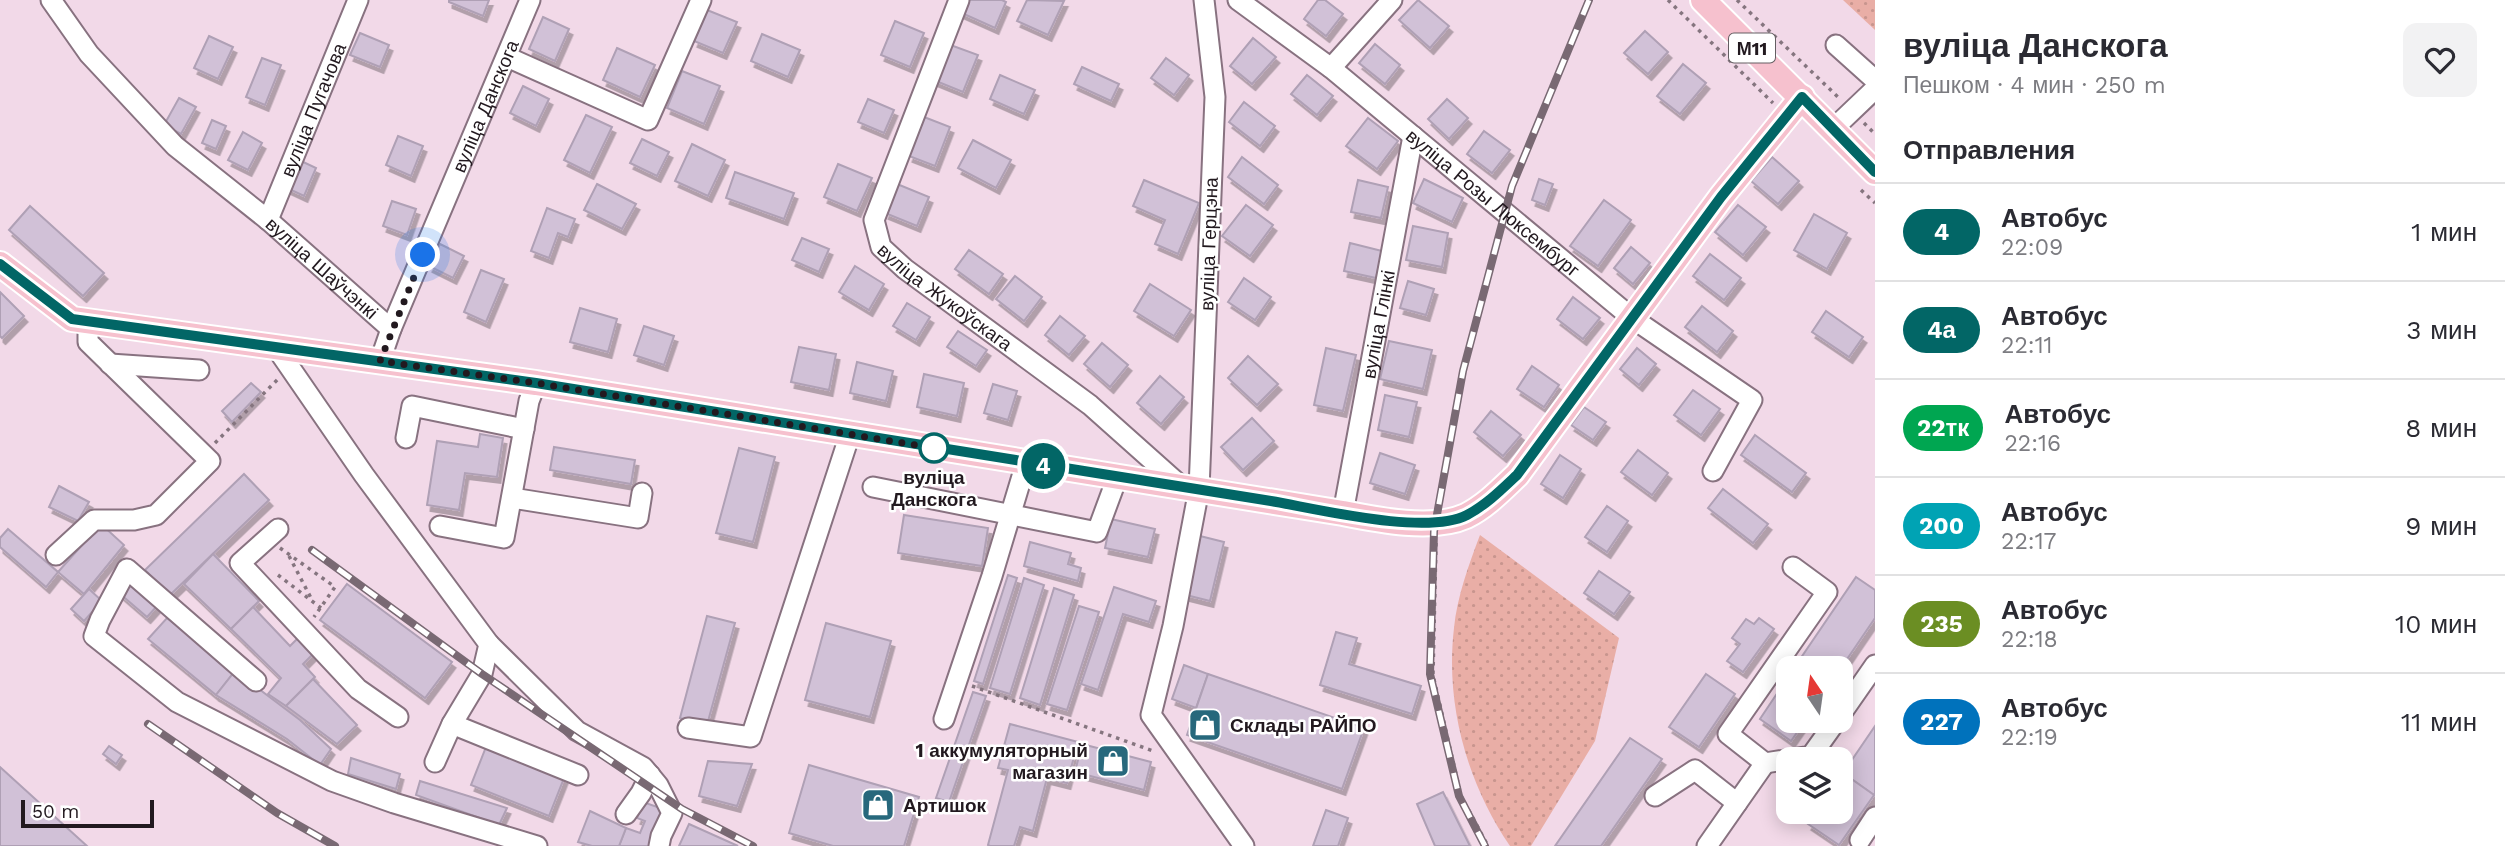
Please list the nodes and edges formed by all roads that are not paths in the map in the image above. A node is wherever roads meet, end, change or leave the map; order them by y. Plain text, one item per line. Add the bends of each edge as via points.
1 (51, 0) edge
2 (358, 0) edge
3 (530, 0) edge
4 (701, 0) edge
5 (959, 0) edge
6 (1204, 0) edge
7 (1238, 0) edge
8 (1392, 0) edge
9 (1703, 0) edge
10 (1836, 46) dead end
11 (507, 57) junction
12 (1331, 68) junction
13 (1875, 80) edge
14 (1875, 89) edge
15 (1802, 97) junction
16 (1833, 129) junction
17 (1413, 136) junction
18 (1875, 172) edge
19 (268, 219) junction
20 (0, 264) edge
21 (1632, 317) junction
22 (88, 321) junction
23 (391, 329) junction
24 (284, 357) junction
25 (98, 359) junction
26 (380, 361) junction
27 (199, 370) dead end
28 (536, 383) junction
29 (524, 429) junction
30 (850, 434) junction
31 (406, 438) dead end
32 (1026, 463) junction
33 (1713, 471) dead end
34 (1117, 478) junction
35 (873, 487) dead end
36 (1190, 488) junction
37 (642, 493) dead end
38 (512, 498) junction
39 (1343, 513) junction
40 (1010, 515) junction
41 (440, 526) dead end
42 (273, 534) road end
43 (56, 555) dead end
44 (1793, 567) dead end
45 (489, 644) junction
46 (1875, 665) edge
47 (256, 681) dead end
48 (1853, 697) edge
49 (398, 717) dead end
50 (944, 719) dead end
51 (452, 724) junction
52 (688, 728) dead end
53 (1828, 733) edge
54 (435, 762) dead end
55 (1765, 762) junction
56 (578, 775) dead end
57 (650, 775) junction
58 (1655, 796) dead end
59 (1737, 803) junction
60 (626, 814) dead end
61 (1875, 817) edge
62 (1860, 840) dead end
63 (537, 846) edge
64 (659, 846) edge
65 (1244, 846) edge
66 (1707, 846) edge

1 - 19 street, вуліца Шаўчэнкі via 89,54 174,146
2 - 19 street, вуліца Пугачова
3 - 11 street, вуліца Данскога
4 - 11 street via 648,120
5 - 36 street, вуліца Жукоўскага via 874,220 881,247 905,270 1090,405
6 - 36 street, вуліца Герцэна via 1214,97
7 - 12 street, вуліца Розы Люксембург
8 - 12 street
9 - 15 main road, М11
10 - 13 street
11 - 23 street, вуліца Данскога
12 - 17 street, вуліца Розы Люксембург
14 - 16 street
15 - 16 main road, М11
15 - 21 main road
16 - 18 main road, М11
17 - 21 street, вуліца Розы Люксембург
17 - 39 street, вуліца Глінкі
19 - 23 street, вуліца Шаўчэнкі
20 - 22 main road via 72,319
21 - 33 street, вуліца Розы Люксембург via 1752,400
21 - 39 main road via 1517,475 1490,501 1465,516 1438,522 1383,521
22 - 24 main road
22 - 25 street via 88,342
23 - 26 street, вуліца Шаўчэнкі
24 - 26 main road
24 - 45 street
25 - 27 street
25 - 43 street via 210,461 156,515 94,520
26 - 28 main road
28 - 29 street
28 - 30 main road
29 - 31 street via 412,406
29 - 38 street
30 - 32 main road
30 - 52 street via 751,737
32 - 34 main road
32 - 40 street
34 - 36 main road
34 - 40 street via 1097,532
35 - 40 street
36 - 39 main road
36 - 65 street, вуліца Герцэна via 1172,626 1152,715
37 - 38 street via 638,518
38 - 41 street via 504,538
40 - 50 street
42 - 49 street via 240,563 358,690
44 - 55 street via 1827,592 1728,734
45 - 51 street via 482,674
45 - 57 street via 577,731
46 - 48 street
47 - 63 street via 127,569 94,635 177,702 332,781
51 - 54 street
51 - 56 street
53 - 55 street via 1811,757
55 - 59 street
57 - 60 street
57 - 64 street via 671,813
58 - 59 street via 1695,770
59 - 66 street
61 - 62 street

